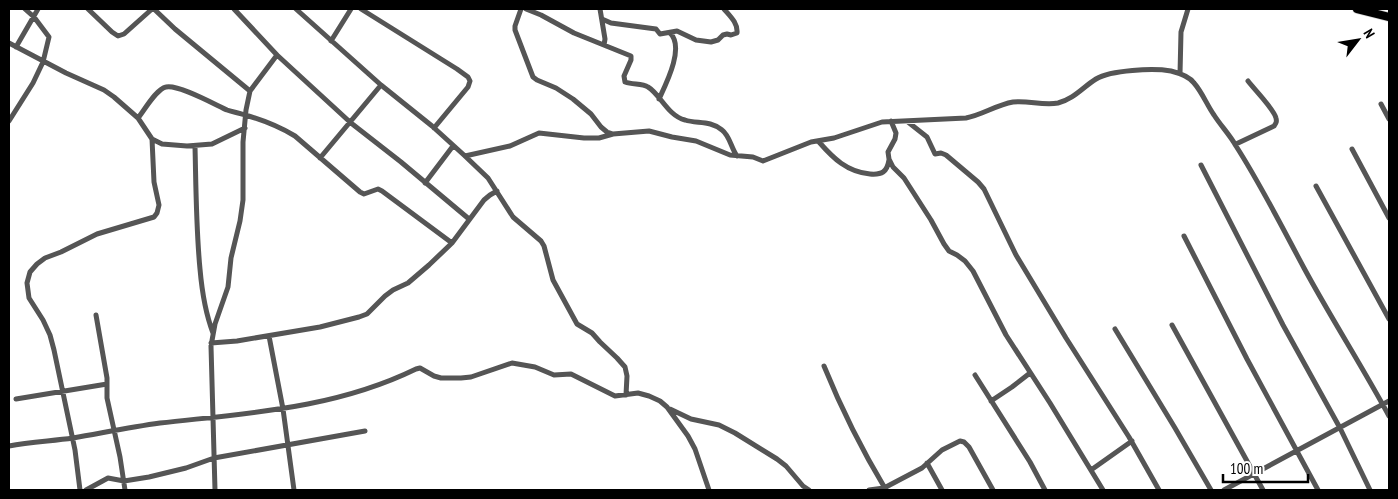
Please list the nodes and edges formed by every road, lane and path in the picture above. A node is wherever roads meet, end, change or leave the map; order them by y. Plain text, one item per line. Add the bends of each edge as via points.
1 (24, 9) edge
2 (38, 9) edge
3 (88, 9) edge
4 (152, 9) edge
5 (234, 9) edge
6 (296, 9) edge
7 (351, 9) edge
8 (361, 9) edge
9 (521, 9) edge
10 (526, 9) edge
11 (600, 9) edge
12 (724, 9) edge
13 (1188, 9) edge
14 (1358, 9) edge
15 (34, 17) junction
16 (1389, 17) edge
17 (602, 19) junction
18 (670, 33) junction
19 (331, 41) junction
20 (9, 43) edge
21 (604, 45) junction
22 (16, 47) junction
23 (276, 55) junction
24 (43, 62) junction
25 (1180, 74) junction
26 (1248, 81) dead end
27 (382, 85) junction
28 (250, 91) junction
29 (658, 98) junction
30 (1381, 104) dead end
31 (246, 115) junction
32 (138, 118) junction
33 (1389, 119) edge
34 (9, 121) edge
35 (892, 121) junction
36 (908, 122) junction
37 (351, 123) junction
38 (244, 128) junction
39 (434, 128) junction
40 (613, 134) junction
41 (152, 139) junction
42 (819, 142) junction
43 (1236, 144) junction
44 (195, 146) junction
45 (453, 146) junction
46 (1352, 149) dead end
47 (465, 156) junction
48 (737, 156) junction
49 (320, 158) junction
50 (889, 160) junction
51 (1201, 165) dead end
52 (425, 183) junction
53 (1316, 186) dead end
54 (497, 191) junction
55 (1389, 218) edge
56 (469, 219) junction
57 (1184, 236) dead end
58 (452, 242) junction
59 (96, 315) dead end
60 (1389, 319) edge
61 (1172, 325) dead end
62 (1115, 329) dead end
63 (213, 334) junction
64 (269, 336) junction
65 (211, 343) junction
66 (824, 366) dead end
67 (1030, 373) junction
68 (975, 375) dead end
69 (106, 384) junction
70 (63, 391) junction
71 (626, 395) junction
72 (16, 399) dead end
73 (991, 400) junction
74 (1389, 401) edge
75 (1383, 405) junction
76 (667, 407) junction
77 (282, 409) junction
78 (1389, 416) edge
79 (213, 418) junction
80 (1340, 428) junction
81 (114, 430) junction
82 (365, 431) dead end
83 (72, 438) junction
84 (1132, 441) junction
85 (9, 446) edge
86 (287, 446) junction
87 (1297, 451) junction
88 (214, 458) junction
89 (927, 463) junction
90 (1091, 470) junction
91 (1254, 474) junction
92 (124, 481) junction
93 (885, 489) edge
94 (80, 490) edge
95 (86, 490) edge
96 (125, 490) edge
97 (215, 490) edge
98 (294, 490) edge
99 (709, 490) edge
100 (809, 490) edge
101 (869, 490) edge
102 (942, 490) edge
103 (993, 490) edge
104 (1045, 490) edge
105 (1103, 490) edge
106 (1159, 490) edge
107 (1210, 490) edge
108 (1224, 490) edge
109 (1263, 490) edge
110 (1318, 490) edge
111 (1370, 490) edge

1 - 15 street
2 - 15 street
3 - 4 street via 118,36
4 - 28 street
5 - 23 street
6 - 19 street
7 - 19 street
8 - 39 street via 468,77 468,87
9 - 40 street via 515,30 533,76 573,99 592,114 601,127
10 - 21 street
11 - 17 street
12 - 18 street via 734,20 737,34 723,35 711,42 696,40 677,31
13 - 25 street via 1181,32
14 - 16 main road
15 - 22 street
15 - 24 street via 49,37
17 - 18 street via 656,29 660,34
17 - 21 street
18 - 29 street via 675,48 674,63
19 - 27 street
20 - 22 street
21 - 29 street via 632,56 624,76 626,82 648,87
22 - 24 street
23 - 28 street
23 - 37 street
24 - 32 street via 104,90
24 - 34 street
25 - 36 street via 1152,70 1112,74 1098,78 1076,95 1057,103 1014,102 972,117
25 - 43 street via 1194,82 1214,116
26 - 43 street via 1272,111 1276,123
27 - 37 street
27 - 39 street
28 - 31 street
29 - 48 street via 684,120 721,128 728,135
30 - 33 street
31 - 32 street via 168,86 157,92
31 - 38 street
31 - 49 street via 284,129
32 - 41 street
35 - 36 street
35 - 42 street
35 - 50 street via 896,134 888,152
36 - 84 street via 927,137 935,154 946,155 984,189 1016,255
37 - 49 street
37 - 52 street
38 - 44 street via 212,144
38 - 63 street via 240,221 228,287
39 - 45 street
40 - 47 street via 584,138 539,133 510,146
40 - 48 street via 649,131 696,141
41 - 44 street via 162,144
41 - 70 street via 158,205 154,217 97,234 45,258 30,272 27,283 29,298 50,335
42 - 48 street via 790,149 763,161
42 - 50 street via 836,160 856,173 883,172
43 - 75 street
44 - 63 street via 202,292
45 - 47 street
45 - 52 street
46 - 55 street
47 - 54 street
49 - 58 street via 360,192 382,191
50 - 67 street via 912,190 944,244 973,271
51 - 80 street via 1282,325
52 - 56 street
53 - 60 street
54 - 56 street via 484,200
54 - 71 street via 513,217 541,241 553,280 578,324 592,333 625,367
56 - 58 street
57 - 87 street
58 - 64 street via 418,276 393,290 367,314
59 - 69 street
61 - 91 street
62 - 107 street
63 - 65 street
64 - 65 street
64 - 77 street
65 - 79 street
66 - 93 street
67 - 73 street
67 - 90 street
68 - 73 street
69 - 70 street
69 - 81 street
70 - 72 street
70 - 83 street
71 - 76 street via 638,393 649,396
71 - 77 street via 615,396 571,374 554,375 512,363 471,378 441,378 420,368 354,394
73 - 104 street
74 - 75 street
75 - 78 street
75 - 80 street
76 - 99 street via 695,449
76 - 100 street via 691,419 735,433 777,459
77 - 79 street
77 - 86 street
79 - 81 street
79 - 88 street
80 - 87 street
80 - 111 street
81 - 83 street
81 - 92 street
82 - 86 street
83 - 85 street
83 - 94 street
84 - 90 street
84 - 106 street
86 - 88 street
86 - 98 street
87 - 91 street
87 - 110 street
88 - 92 street via 149,478
88 - 97 street
89 - 93 street
89 - 102 street
89 - 103 street via 942,450 964,442
90 - 105 street
91 - 108 street
91 - 109 street
92 - 95 street via 108,478
92 - 96 street
93 - 101 street

